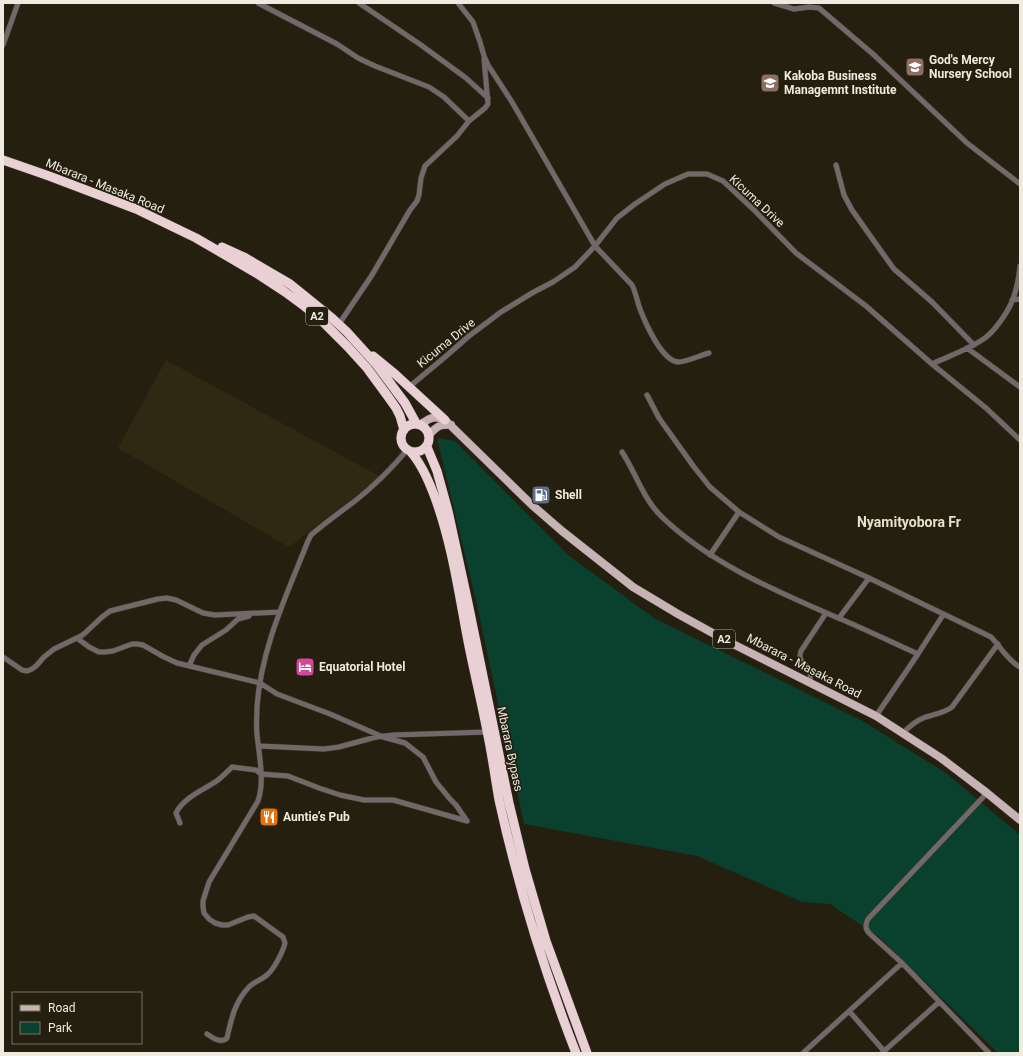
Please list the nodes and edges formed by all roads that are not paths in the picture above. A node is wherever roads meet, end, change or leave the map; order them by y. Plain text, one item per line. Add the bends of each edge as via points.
1 (18, 3) edge
2 (258, 3) edge
3 (359, 3) edge
4 (458, 3) edge
5 (774, 3) edge
6 (811, 3) edge
7 (819, 8) junction
8 (3, 45) edge
9 (484, 56) junction
10 (488, 98) junction
11 (469, 121) junction
12 (3, 160) edge
13 (836, 165) dead end
14 (1020, 184) edge
15 (196, 238) junction
16 (594, 246) junction
17 (1020, 266) edge
18 (1020, 299) edge
19 (1012, 300) junction
20 (339, 324) junction
21 (974, 345) junction
22 (363, 348) junction
23 (967, 348) junction
24 (709, 352) dead end
25 (932, 364) junction
26 (395, 374) junction
27 (388, 380) junction
28 (409, 386) junction
29 (1020, 387) edge
30 (647, 395) dead end
31 (448, 422) junction
32 (419, 424) junction
33 (404, 430) junction
34 (429, 435) junction
35 (1020, 440) edge
36 (426, 447) junction
37 (409, 450) junction
38 (622, 452) dead end
39 (739, 512) junction
40 (710, 555) junction
41 (869, 578) junction
42 (280, 612) junction
43 (826, 613) junction
44 (256, 614) junction
45 (943, 615) junction
46 (839, 618) junction
47 (77, 638) junction
48 (998, 644) junction
49 (918, 654) junction
50 (3, 657) edge
51 (189, 666) junction
52 (1020, 666) edge
53 (810, 682) junction
54 (260, 683) junction
55 (876, 716) junction
56 (487, 732) junction
57 (903, 733) junction
58 (383, 737) junction
59 (259, 746) junction
60 (261, 774) junction
61 (987, 793) junction
62 (1020, 820) edge
63 (180, 823) dead end
64 (902, 963) junction
65 (939, 1002) junction
66 (849, 1011) junction
67 (207, 1034) dead end
68 (883, 1052) edge
69 (576, 1053) edge
70 (587, 1053) edge
71 (803, 1053) edge
72 (989, 1053) edge

1 - 8 street
2 - 11 street via 337,44 358,58 429,87 444,97
3 - 10 street via 466,78
4 - 9 street via 472,22
5 - 7 street via 794,9
6 - 7 street
7 - 14 street via 967,143
9 - 10 street
9 - 16 street
10 - 11 street via 485,108
11 - 20 street via 425,166 417,201
12 - 15 highway, Mbarara - Masaka Road / A2 via 136,209
13 - 21 street via 844,195 852,210 894,269 932,302
15 - 20 highway, Mbarara - Masaka Road / A2 via 244,257 267,270 290,284
15 - 33 highway, Mbarara - Masaka Road / A2 via 256,273 318,317 371,374 396,408
16 - 24 street via 632,285 640,309 663,353 671,360 679,362
16 - 25 street, Kicuma Drive via 617,218 664,184 688,174 707,174 723,181 796,253 866,306
16 - 28 street, Kicuma Drive via 575,267 501,312
17 - 19 street
18 - 19 street
19 - 21 street via 995,329 984,340
20 - 22 highway, Mbarara - Masaka Road / A2
21 - 23 street
22 - 26 highway, A2
22 - 27 highway, Mbarara - Masaka Road / A2
23 - 25 street
23 - 29 street
25 - 35 street, Kicuma Drive
26 - 27 highway via 391,374
26 - 28 highway, A2
27 - 32 highway, Mbarara - Masaka Road / A2
28 - 31 highway, A2
30 - 39 street via 659,418 694,468 710,487
31 - 32 main road via 435,417
31 - 34 main road via 436,427
31 - 53 main road, Mbarara - Masaka Road / A2 via 532,505 633,587 729,642
32 - 33 highway via 409,425
32 - 34 highway, A2 via 427,428
33 - 37 highway, A2 via 402,442
34 - 36 highway
36 - 37 highway via 414,452
36 - 70 highway, Mbarara Bypass via 437,471 448,511 525,868 546,941
37 - 42 street via 356,500 312,535
37 - 56 highway, Mbarara Bypass via 417,458 429,482 442,516
38 - 40 street via 647,497 661,516
39 - 40 street
39 - 41 street via 779,537
40 - 43 street via 784,595
41 - 45 street
41 - 46 street
42 - 44 street
42 - 54 street via 270,640
43 - 46 street
43 - 53 street via 799,655 810,672
44 - 47 street via 215,616 176,600 158,599 110,611
44 - 51 street via 238,619 202,645
45 - 48 street via 991,637
45 - 49 street
46 - 49 street
47 - 50 street via 54,649 36,666 27,670 22,670
47 - 51 street via 99,652 122,646 143,645 164,657
48 - 52 street via 1009,659
48 - 57 street via 952,707 917,721
49 - 55 street
51 - 54 street
53 - 55 main road, Mbarara - Masaka Road / A2
54 - 58 street via 277,694
54 - 59 street via 257,708
55 - 57 main road, Mbarara - Masaka Road / A2
56 - 58 street
56 - 69 highway, Mbarara Bypass via 499,800 518,877 557,1002
57 - 61 main road, Mbarara - Masaka Road / A2
58 - 59 street via 324,749
58 - 60 street via 405,743 423,757 436,782 467,821 393,800 364,800 340,795 288,776
59 - 60 street
60 - 63 street via 256,770 232,767 179,808 176,813
60 - 67 street via 261,793 258,801 210,882 203,907 209,919 222,925 254,916 283,937 285,943 270,972 249,987 241,997 234,1011 227,1038 221,1041
61 - 62 main road, Mbarara - Masaka Road / A2
61 - 64 street via 866,923 866,930
64 - 65 street
64 - 66 street
65 - 68 street
65 - 72 street
66 - 68 street
66 - 71 street

